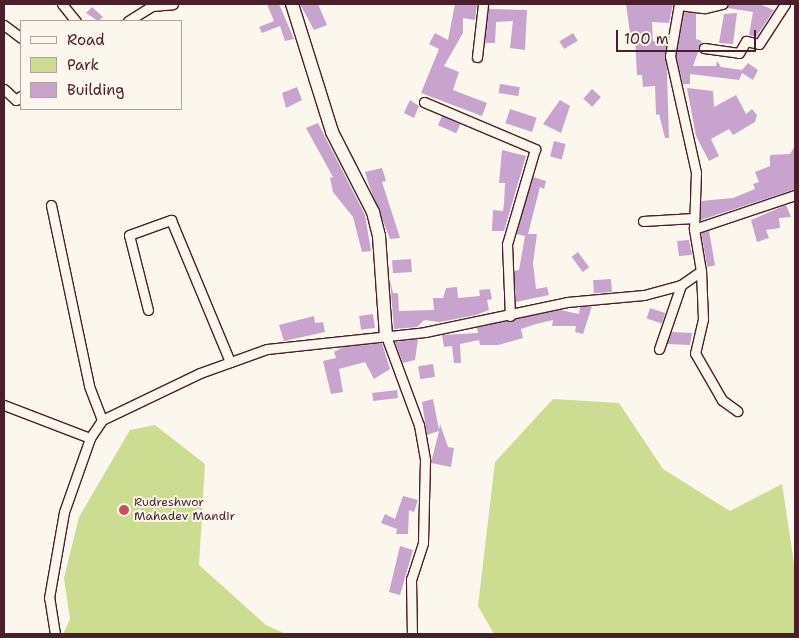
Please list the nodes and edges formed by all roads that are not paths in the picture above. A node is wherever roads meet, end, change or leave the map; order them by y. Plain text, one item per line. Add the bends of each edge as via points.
1 (62, 4) edge
2 (173, 4) edge
3 (292, 4) edge
4 (482, 4) edge
5 (679, 4) edge
6 (724, 4) edge
7 (786, 4) edge
8 (75, 20) edge
9 (130, 20) edge
10 (4, 25) edge
11 (20, 37) edge
12 (704, 48) dead end
13 (477, 57) dead end
14 (4, 90) edge
15 (20, 97) edge
16 (424, 102) dead end
17 (795, 195) edge
18 (52, 205) dead end
19 (694, 218) junction
20 (643, 221) dead end
21 (694, 229) junction
22 (701, 271) junction
23 (680, 285) junction
24 (148, 310) dead end
25 (510, 316) junction
26 (386, 336) junction
27 (659, 350) dead end
28 (230, 362) junction
29 (4, 405) edge
30 (737, 411) dead end
31 (102, 420) junction
32 (90, 438) junction
33 (55, 634) edge
34 (412, 634) edge

1 - 8 street
2 - 9 street via 152,6
3 - 26 street via 332,132 372,212
4 - 13 street
5 - 6 street via 705,8
5 - 19 street via 670,56 696,172
7 - 12 street via 759,44 746,41 739,53
10 - 11 street
14 - 15 street via 16,100
16 - 25 street via 535,149 507,244
17 - 21 street
18 - 31 street via 89,386
19 - 20 street
19 - 21 street
21 - 22 street
22 - 23 street
22 - 30 street via 703,319 695,353 722,400
23 - 25 street via 634,296 567,302
23 - 27 street
24 - 28 street via 129,235 170,220
25 - 26 street
26 - 28 street via 267,349
26 - 34 street via 419,425 425,460 423,543 411,579
28 - 31 street
29 - 32 street
31 - 32 street
32 - 33 street via 64,512 55,554 49,598

